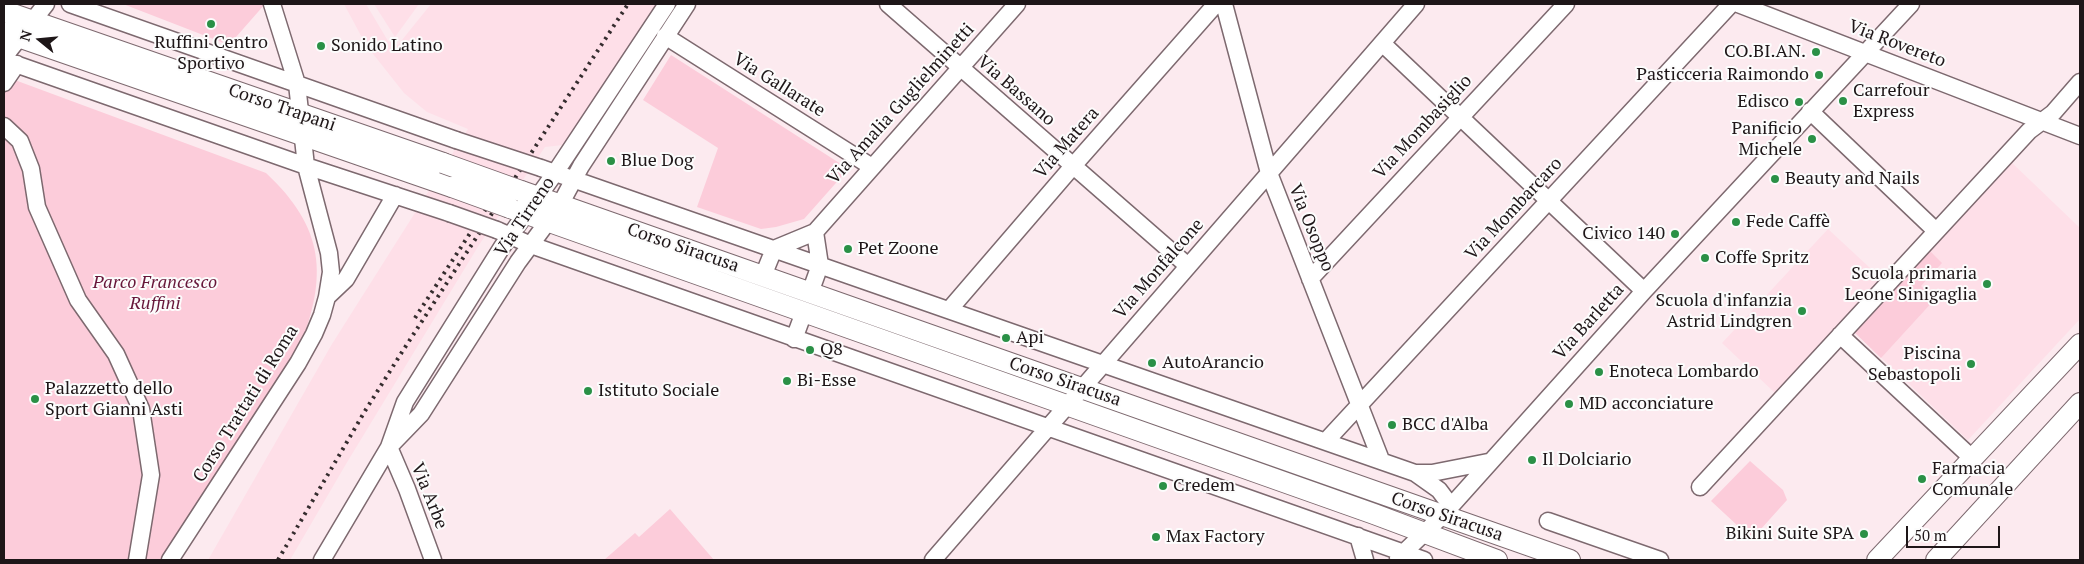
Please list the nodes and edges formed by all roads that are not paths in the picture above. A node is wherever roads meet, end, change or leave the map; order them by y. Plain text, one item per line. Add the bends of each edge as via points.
1 (46, 4) edge
2 (70, 4) edge
3 (272, 4) edge
4 (666, 4) edge
5 (686, 4) edge
6 (888, 4) edge
7 (1017, 4) edge
8 (1216, 4) edge
9 (1224, 4) edge
10 (1416, 4) edge
11 (1566, 4) edge
12 (1731, 4) edge
13 (1738, 4) edge
14 (1911, 4) edge
15 (4, 11) edge
16 (32, 21) junction
17 (11, 35) edge
18 (666, 36) junction
19 (1382, 43) junction
20 (1866, 54) junction
21 (8, 60) edge
22 (960, 68) junction
23 (2080, 82) edge
24 (4, 83) edge
25 (297, 84) junction
26 (1810, 111) junction
27 (301, 115) junction
28 (1460, 117) junction
29 (2041, 121) junction
30 (4, 126) edge
31 (2080, 136) edge
32 (303, 137) junction
33 (306, 166) junction
34 (1073, 166) junction
35 (872, 167) junction
36 (548, 171) junction
37 (1268, 173) junction
38 (574, 180) junction
39 (530, 194) junction
40 (395, 195) junction
41 (1549, 201) junction
42 (560, 205) junction
43 (518, 211) junction
44 (548, 221) junction
45 (1936, 230) junction
46 (815, 232) junction
47 (504, 233) junction
48 (531, 245) junction
49 (774, 249) junction
50 (820, 265) junction
51 (1188, 266) junction
52 (763, 276) junction
53 (1310, 278) junction
54 (1644, 291) junction
55 (810, 293) junction
56 (757, 295) junction
57 (328, 297) junction
58 (949, 310) junction
59 (804, 312) junction
60 (748, 322) junction
61 (1840, 334) junction
62 (794, 339) junction
63 (2080, 344) edge
64 (1104, 365) junction
65 (1083, 389) junction
66 (2080, 403) edge
67 (1360, 405) junction
68 (1068, 406) junction
69 (1050, 427) junction
70 (1326, 441) junction
71 (389, 447) junction
72 (1973, 459) junction
73 (1381, 460) junction
74 (1488, 462) junction
75 (1415, 473) junction
76 (1700, 487) dead end
77 (1447, 510) junction
78 (1548, 521) dead end
79 (1424, 534) junction
80 (1358, 536) junction
81 (1400, 556) edge
82 (137, 560) edge
83 (170, 560) edge
84 (322, 560) edge
85 (433, 560) edge
86 (932, 560) edge
87 (1365, 560) edge
88 (1424, 560) edge
89 (1497, 560) edge
90 (1570, 560) edge
91 (1660, 560) edge
92 (1877, 560) edge
93 (1936, 560) edge

1 - 16 street
2 - 25 street, Corso Trapani
3 - 25 street, Corso Trattati di Roma
4 - 36 street, Via Tirreno
5 - 18 street, Via Tirreno
6 - 22 street, Via Bassano
7 - 22 street, Via Amalia Guglielminetti
8 - 34 street, Via Matera
9 - 37 street, Via Osoppo
10 - 19 street, Via Monfalcone
11 - 28 street, Via Mombasiglio
12 - 41 street, Via Mombarcaro
13 - 20 street, Via Rovereto
14 - 20 street, Via Barletta
15 - 16 main road, Corso Trapani
16 - 17 street
16 - 27 main road, Corso Trapani
17 - 21 street
17 - 32 main road, Corso Trapani
18 - 35 street, Via Gallarate
18 - 38 street, Via Tirreno
19 - 28 street
19 - 37 street, Via Monfalcone
20 - 26 street, Via Barletta
20 - 29 street, Via Rovereto
21 - 24 street
21 - 33 street
22 - 34 street, Via Bassano
22 - 35 street, Via Amalia Guglielminetti
23 - 29 street via 2053,113
25 - 27 street, Corso Trattati di Roma
25 - 36 street, Corso Trapani, bridge
26 - 45 street
26 - 54 street, Via Barletta
27 - 32 street, Corso Trattati di Roma
27 - 39 main road, Corso Trapani, bridge
28 - 41 street
28 - 53 street, Via Mombasiglio
29 - 31 street, Via Rovereto
29 - 45 street
30 - 82 street via 20,141 31,169 37,207 78,300 116,354 141,409 151,475
32 - 33 street, Corso Trattati di Roma
32 - 43 main road, Corso Trapani, bridge
33 - 40 street
33 - 57 street, Corso Trattati di Roma via 329,253
34 - 51 street, Via Bassano
34 - 58 street, Via Matera
35 - 46 street, Via Amalia Guglielminetti
36 - 38 street, Corso Trapani
36 - 39 street, Via Tirreno
37 - 51 street, Via Monfalcone
37 - 53 street, Via Osoppo
38 - 42 street, Via Tirreno
38 - 49 street, Corso Siracusa
39 - 42 main road, Corso Trapani
39 - 43 street, Via Tirreno
40 - 47 street, bridge
40 - 57 street via 346,280
41 - 54 street
41 - 67 street, Via Mombarcaro
42 - 44 street, Via Tirreno
42 - 52 main road, Corso Siracusa
43 - 44 main road, Corso Trapani
43 - 47 street, Via Tirreno
44 - 48 street, Via Tirreno
44 - 56 main road, Corso Siracusa
45 - 61 street
46 - 49 street, Via Amalia Guglielminetti
46 - 50 street
47 - 48 street
47 - 71 street, Via Tirreno via 405,402
48 - 60 street
48 - 71 street, Via Tirreno via 422,414
49 - 50 street, Corso Siracusa
49 - 52 street
50 - 55 street
50 - 58 street, Corso Siracusa
51 - 64 street, Via Monfalcone
52 - 55 main road, Corso Siracusa
53 - 67 street, Via Osoppo
54 - 74 street, Via Barletta
55 - 65 main road, Corso Siracusa
56 - 59 main road, Corso Siracusa
56 - 60 street
57 - 83 street, Corso Trattati di Roma via 314,334 298,363
58 - 64 street, Corso Siracusa
59 - 62 street
59 - 68 main road, Corso Siracusa
60 - 62 street
61 - 72 street
61 - 76 street
62 - 69 street
63 - 72 main road
64 - 65 street, Via Monfalcone
64 - 70 street, Corso Siracusa
65 - 68 street, Via Monfalcone
65 - 77 main road, Corso Siracusa
66 - 93 main road
67 - 70 street, Via Mombarcaro
67 - 73 street, Via Osoppo
68 - 69 street, Via Monfalcone
68 - 79 main road, Corso Siracusa
69 - 80 street
69 - 86 street, Via Monfalcone
70 - 73 street, Corso Siracusa
71 - 84 street, Via Tirreno
71 - 85 street, Via Arbe
72 - 92 main road
73 - 75 street, Corso Siracusa
74 - 75 street, Corso Siracusa via 1432,473
74 - 77 street, Via Barletta
75 - 77 street, Corso Siracusa via 1439,490
77 - 79 street, Via Barletta
77 - 90 main road, Corso Siracusa
78 - 91 street
79 - 81 street, Via Barletta
79 - 89 main road, Corso Siracusa
80 - 81 street
80 - 87 street
81 - 88 street

